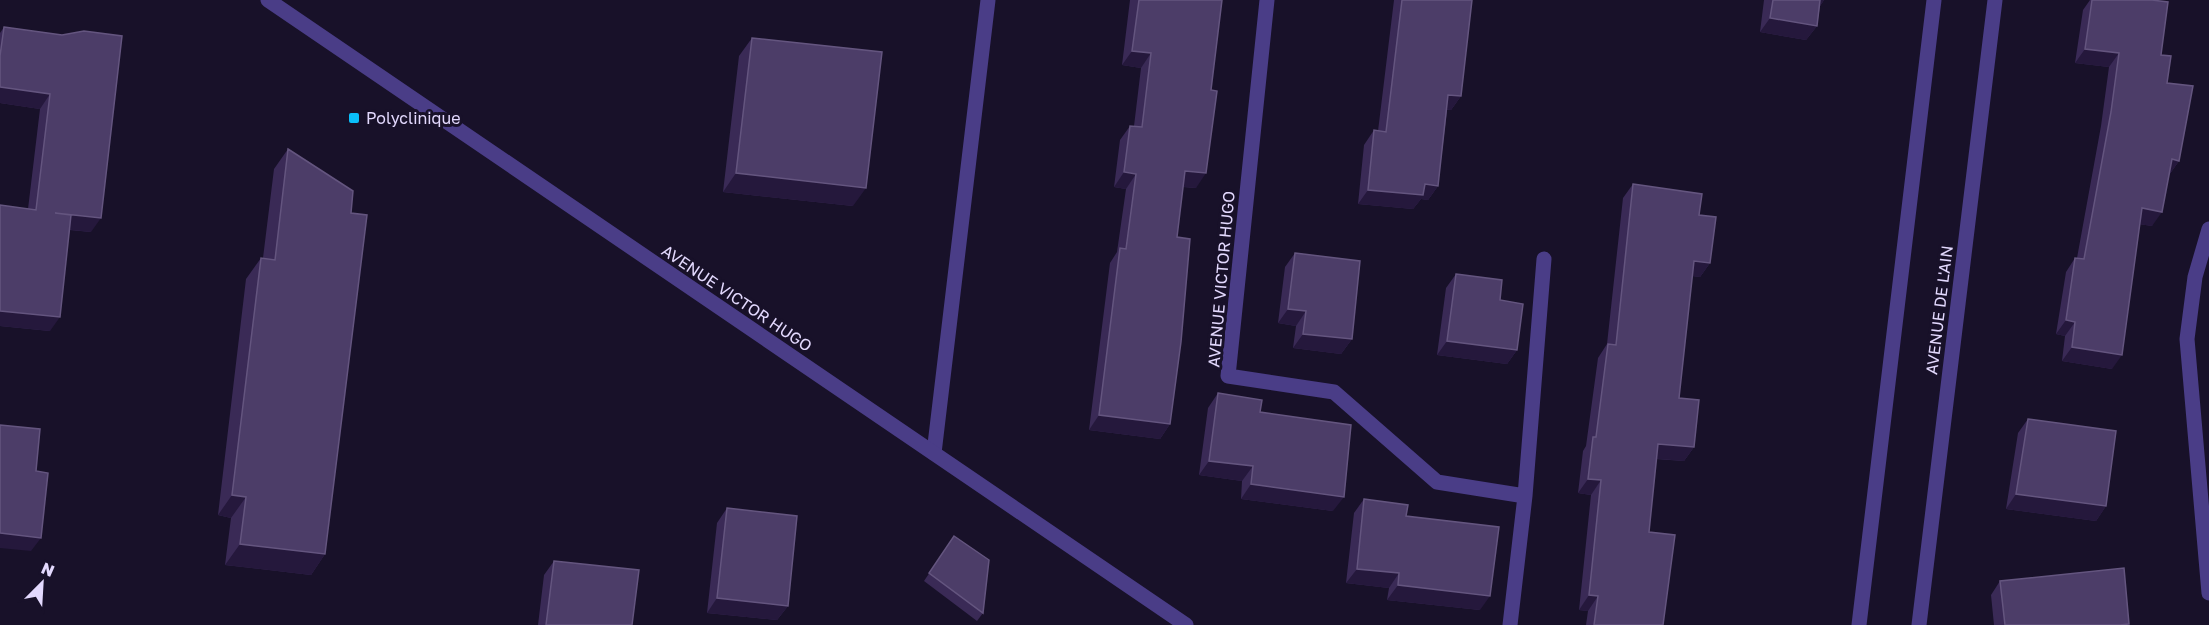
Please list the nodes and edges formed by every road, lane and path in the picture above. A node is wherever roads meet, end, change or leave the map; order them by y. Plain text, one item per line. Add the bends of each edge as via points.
1 (268, 0) edge
2 (988, 0) edge
3 (1267, 0) edge
4 (1934, 0) edge
5 (1995, 0) edge
6 (2209, 229) edge
7 (1544, 259) dead end
8 (934, 453) junction
9 (1526, 496) junction
10 (2209, 593) edge
11 (1186, 625) edge
12 (1510, 625) edge
13 (1859, 625) edge
14 (1919, 625) edge

1 - 8 street, AVENUE VICTOR HUGO
2 - 8 street
3 - 9 street, AVENUE VICTOR HUGO via 1228,376 1334,392 1437,482
4 - 13 street
5 - 14 street, AVENUE DE L'AIN
6 - 10 street via 2195,277 2187,339
7 - 9 street
8 - 11 street, AVENUE VICTOR HUGO
9 - 12 street

